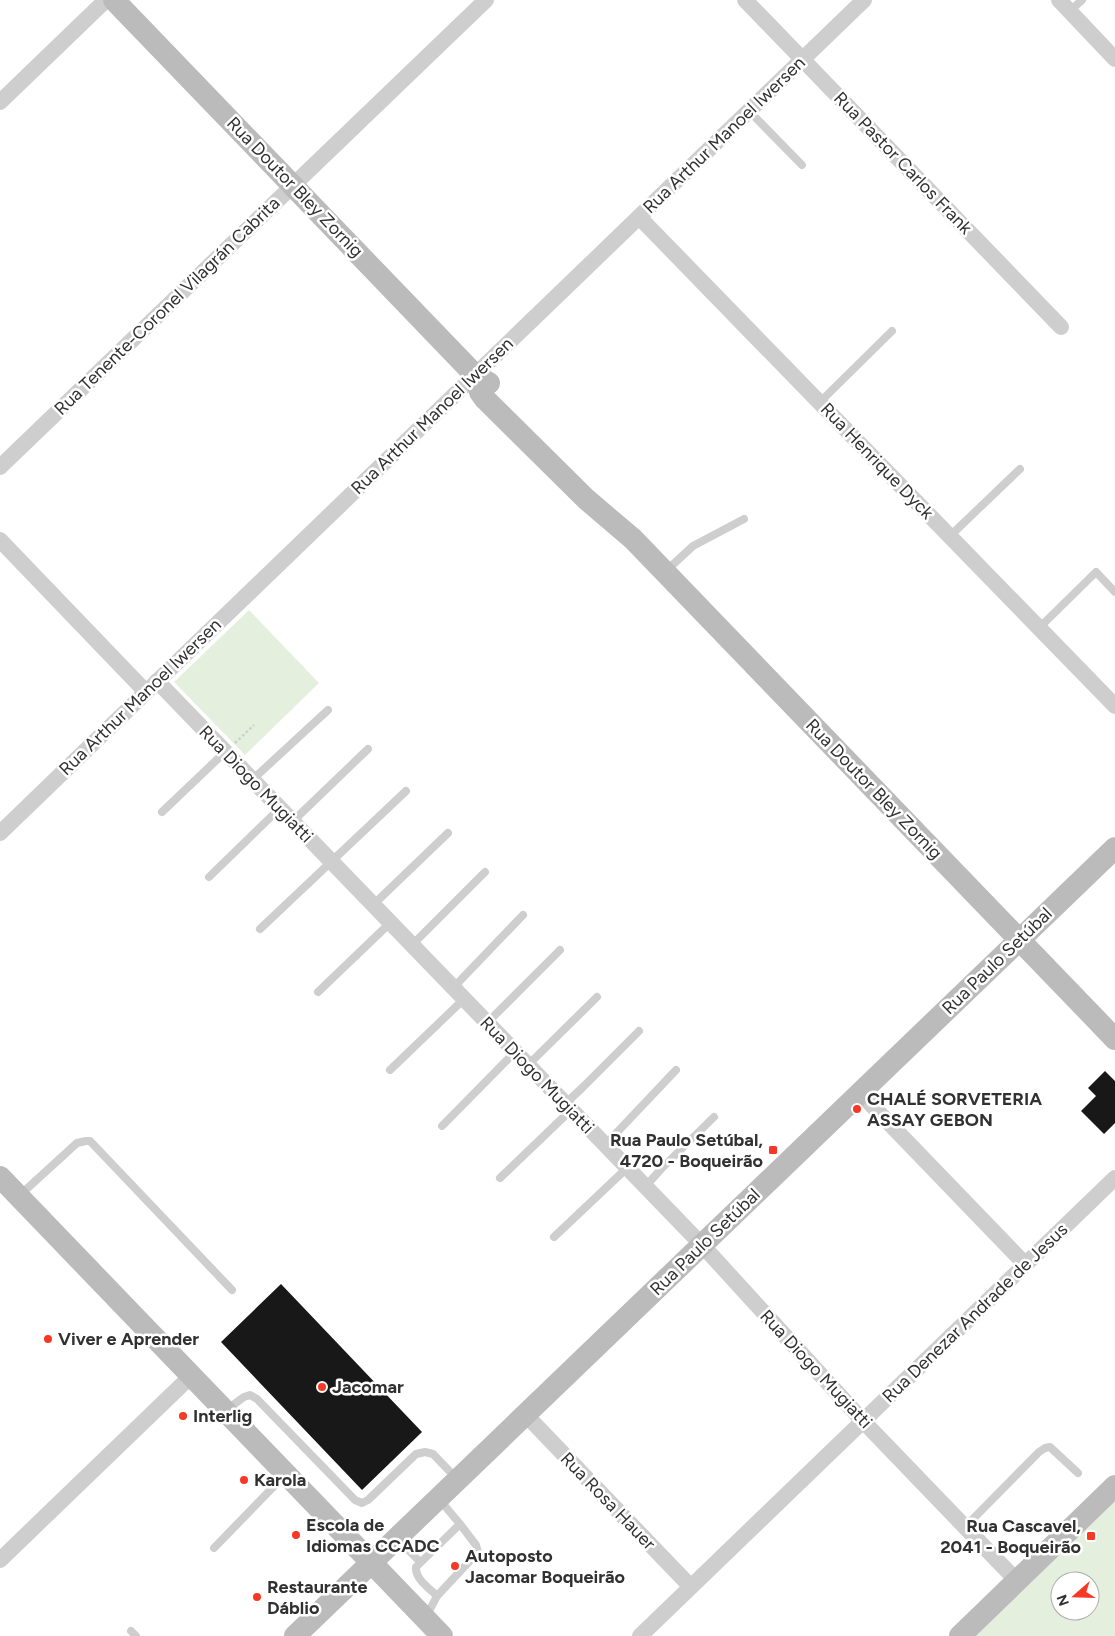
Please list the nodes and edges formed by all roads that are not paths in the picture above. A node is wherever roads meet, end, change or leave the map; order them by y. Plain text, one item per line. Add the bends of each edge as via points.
1 (106, 0) edge
2 (114, 0) edge
3 (486, 0) edge
4 (745, 0) edge
5 (864, 0) edge
6 (1070, 4) edge
7 (1115, 59) edge
8 (802, 60) junction
9 (0, 102) edge
10 (750, 110) junction
11 (802, 165) dead end
12 (292, 185) junction
13 (640, 217) junction
14 (1061, 326) dead end
15 (892, 331) dead end
16 (475, 375) junction
17 (820, 402) junction
18 (0, 467) edge
19 (1020, 468) dead end
20 (744, 519) dead end
21 (950, 536) junction
22 (0, 540) edge
23 (664, 572) junction
24 (1115, 592) edge
25 (1040, 628) junction
26 (152, 687) junction
27 (1115, 706) edge
28 (328, 710) dead end
29 (368, 749) dead end
30 (225, 752) junction
31 (252, 780) junction
32 (406, 791) dead end
33 (280, 808) junction
34 (162, 812) dead end
35 (292, 822) junction
36 (0, 833) edge
37 (448, 833) dead end
38 (1115, 848) edge
39 (331, 861) junction
40 (485, 872) dead end
41 (209, 876) dead end
42 (373, 905) junction
43 (523, 915) dead end
44 (390, 923) junction
45 (260, 929) dead end
46 (1019, 940) junction
47 (412, 945) junction
48 (560, 950) dead end
49 (318, 992) dead end
50 (458, 993) junction
51 (597, 998) dead end
52 (488, 1024) junction
53 (639, 1031) dead end
54 (1115, 1039) edge
55 (515, 1052) junction
56 (528, 1065) junction
57 (390, 1070) dead end
58 (676, 1070) dead end
59 (860, 1093) junction
60 (568, 1107) junction
61 (714, 1117) dead end
62 (442, 1126) dead end
63 (605, 1145) junction
64 (627, 1168) junction
65 (500, 1178) dead end
66 (1115, 1178) edge
67 (645, 1187) junction
68 (7, 1189) edge
69 (554, 1237) dead end
70 (702, 1245) junction
71 (1025, 1264) junction
72 (232, 1290) dead end
73 (192, 1376) junction
74 (226, 1411) junction
75 (525, 1414) junction
76 (863, 1421) junction
77 (1078, 1473) dead end
78 (286, 1474) junction
79 (457, 1480) junction
80 (1115, 1486) edge
81 (438, 1497) junction
82 (460, 1524) junction
83 (965, 1527) junction
84 (397, 1538) junction
85 (214, 1548) dead end
86 (0, 1560) edge
87 (371, 1562) junction
88 (420, 1562) junction
89 (1017, 1580) junction
90 (691, 1587) junction
91 (437, 1596) junction
92 (433, 1628) edge
93 (295, 1636) edge
94 (640, 1636) edge
95 (960, 1636) edge

1 - 9 street
2 - 12 main road, Rua Doutor Bley Zornig
3 - 12 street, Rua Tenente-Coronel Vilagrán Cabrita
4 - 8 street, Rua Pastor Carlos Frank
5 - 8 street, Rua Arthur Manoel Iwersen
6 - 7 street
8 - 10 street, Rua Arthur Manoel Iwersen
8 - 14 street, Rua Pastor Carlos Frank
10 - 11 lane
10 - 13 street, Rua Arthur Manoel Iwersen
12 - 16 main road, Rua Doutor Bley Zornig
12 - 18 street, Rua Tenente-Coronel Vilagrán Cabrita
13 - 16 street, Rua Arthur Manoel Iwersen
13 - 17 street, Rua Henrique Dyck
15 - 17 lane
16 - 23 main road, Rua Doutor Bley Zornig via 485,399
16 - 26 street, Rua Arthur Manoel Iwersen
17 - 21 street, Rua Henrique Dyck
19 - 21 lane
20 - 23 lane via 693,546
21 - 25 street, Rua Henrique Dyck
22 - 26 street, Rua Diogo Mugiatti
23 - 46 main road, Rua Doutor Bley Zornig
24 - 25 lane via 1096,572
25 - 27 street, Rua Henrique Dyck
26 - 30 street, Rua Diogo Mugiatti
26 - 36 street, Rua Arthur Manoel Iwersen
28 - 31 lane
29 - 35 lane
30 - 31 street, Rua Diogo Mugiatti
30 - 34 lane
31 - 33 street, Rua Diogo Mugiatti
32 - 39 lane
33 - 35 street, Rua Diogo Mugiatti
33 - 41 lane
35 - 39 street, Rua Diogo Mugiatti
37 - 42 lane
38 - 46 main road, Rua Paulo Setúbal
39 - 42 street, Rua Diogo Mugiatti
39 - 45 lane
40 - 47 lane
42 - 44 street, Rua Diogo Mugiatti
43 - 50 lane
44 - 47 street, Rua Diogo Mugiatti
44 - 49 lane
46 - 54 main road, Rua Doutor Bley Zornig
46 - 59 main road, Rua Paulo Setúbal
47 - 50 street, Rua Diogo Mugiatti
48 - 52 lane
50 - 52 street, Rua Diogo Mugiatti
50 - 57 lane
51 - 56 lane
52 - 55 street, Rua Diogo Mugiatti
53 - 60 lane via 583,1087
55 - 56 street, Rua Diogo Mugiatti
55 - 62 lane
56 - 60 street, Rua Diogo Mugiatti
58 - 63 lane
59 - 70 main road, Rua Paulo Setúbal
59 - 71 street
60 - 63 street, Rua Diogo Mugiatti
60 - 65 lane
61 - 67 lane
63 - 64 street, Rua Diogo Mugiatti
64 - 67 street, Rua Diogo Mugiatti
64 - 69 lane
66 - 71 street, Rua Denezar Andrade de Jesus
67 - 70 street, Rua Diogo Mugiatti
68 - 72 lane via 78,1144 90,1142
68 - 73 main road
70 - 75 main road, Rua Paulo Setúbal
70 - 76 street, Rua Diogo Mugiatti
71 - 76 street, Rua Denezar Andrade de Jesus
73 - 74 main road
73 - 86 street
74 - 78 main road
74 - 79 lane via 244,1397 250,1395 257,1399 354,1500 368,1500 416,1454 425,1452 433,1454
75 - 79 main road, Rua Paulo Setúbal
75 - 90 street, Rua Rosa Hauer
76 - 83 street, Rua Diogo Mugiatti
76 - 90 street, Rua Denezar Andrade de Jesus
77 - 83 lane via 1050,1448 1045,1448
78 - 85 lane
78 - 87 main road
79 - 81 main road, Rua Paulo Setúbal
80 - 89 main road
81 - 82 lane
81 - 84 main road, Rua Paulo Setúbal
82 - 88 lane
82 - 91 lane via 478,1552
83 - 89 street, Rua Diogo Mugiatti
84 - 87 main road, Rua Paulo Setúbal
84 - 88 lane
87 - 92 main road
87 - 93 main road, Rua Paulo Setúbal
88 - 91 lane via 416,1572
89 - 95 main road
90 - 94 street, Rua Denezar Andrade de Jesus
91 - 92 lane

